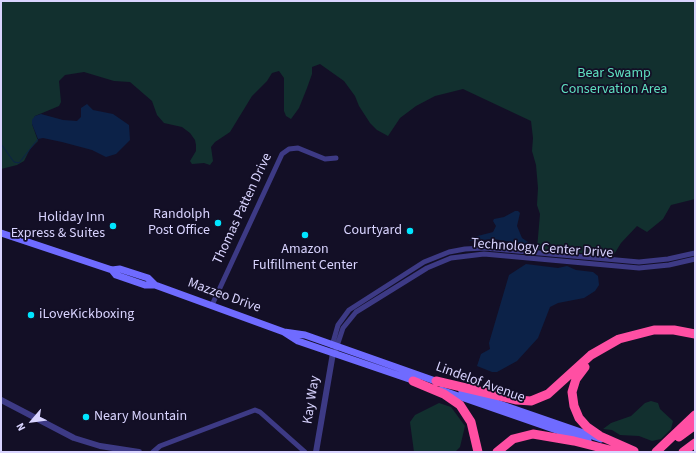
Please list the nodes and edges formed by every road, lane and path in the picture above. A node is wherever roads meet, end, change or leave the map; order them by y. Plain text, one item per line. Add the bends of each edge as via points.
1 (336, 158) dead end
2 (1, 233) edge
3 (695, 252) edge
4 (695, 259) edge
5 (212, 306) junction
6 (284, 332) junction
7 (695, 334) edge
8 (313, 338) joint
9 (695, 339) edge
10 (335, 345) junction
11 (313, 346) joint
12 (333, 353) junction
13 (413, 381) junction
14 (436, 381) junction
15 (1, 400) edge
16 (695, 414) edge
17 (695, 425) edge
18 (695, 443) edge
19 (118, 451) edge
20 (636, 451) edge
21 (139, 452) edge
22 (153, 452) edge
23 (305, 452) edge
24 (316, 452) edge
25 (478, 452) edge
26 (497, 452) edge
27 (619, 452) edge
28 (658, 452) edge
29 (683, 452) edge

1 - 5 street, Thomas Patten Drive via 326,159 298,148 289,149 282,154
2 - 5 main road, Mazzeo Drive via 112,270 116,275 145,285 155,285
3 - 10 street, Technology Center Drive via 668,259 639,262 484,248 449,252 419,265 349,310 338,325
4 - 10 street, Technology Center Drive via 639,268 491,255 473,254 456,257 427,268 356,312 343,328
5 - 6 main road, Mazzeo Drive
6 - 8 main road, Mazzeo Drive
6 - 11 main road, Mazzeo Drive
7 - 14 highway via 654,330 619,338 591,355 548,394 531,400 515,400
8 - 10 main road, Lindelof Avenue
9 - 20 highway via 662,334 628,340 600,354 576,379 572,400 584,425 600,436
10 - 12 street, Technology Center Drive
10 - 14 main road, Lindelof Avenue
11 - 12 main road, Lindelof Avenue
12 - 13 main road, Lindelof Avenue
12 - 24 street, Kay Way
13 - 25 highway via 444,394 460,405 471,422
13 - 27 main road, Lindelof Avenue
14 - 20 main road, Lindelof Avenue
15 - 19 street via 67,436
16 - 28 highway
17 - 28 highway
18 - 29 highway
19 - 21 street
22 - 23 street via 160,446 255,410
26 - 27 highway via 513,439 533,434

